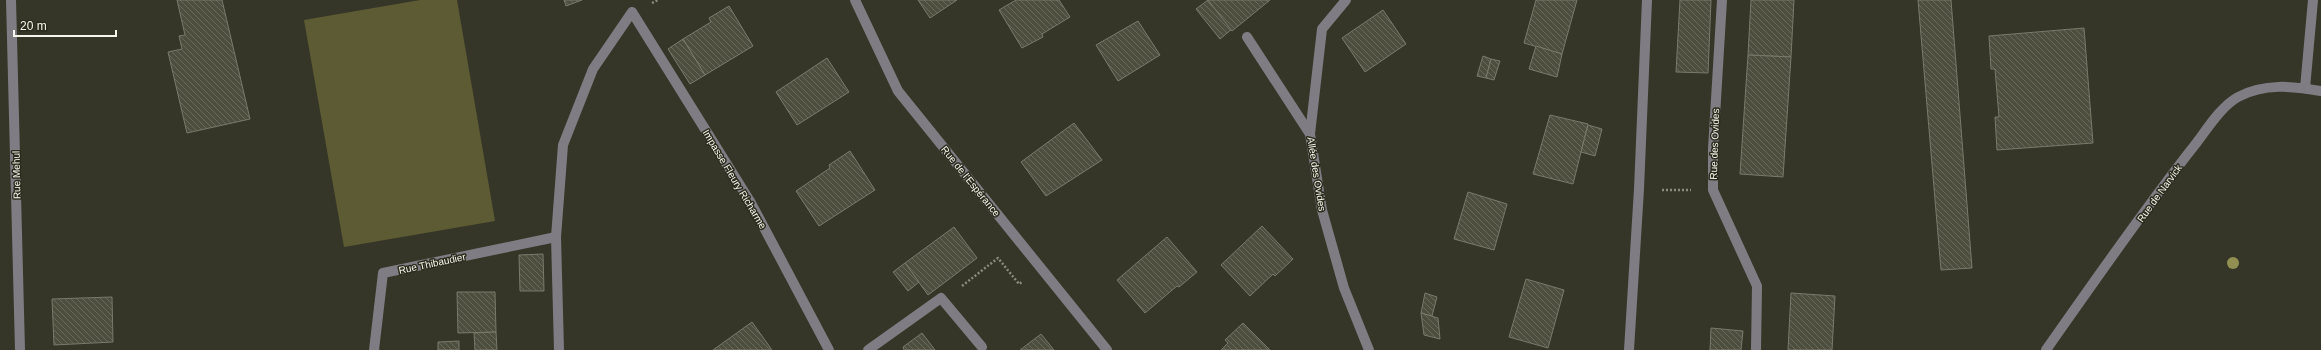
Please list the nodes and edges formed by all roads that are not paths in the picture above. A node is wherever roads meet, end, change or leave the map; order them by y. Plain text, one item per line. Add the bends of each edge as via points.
1 (11, 0) edge
2 (855, 0) edge
3 (1346, 0) edge
4 (1647, 0) edge
5 (1722, 0) edge
6 (2313, 0) edge
7 (1247, 37) dead end
8 (2305, 88) junction
9 (2321, 91) edge
10 (1310, 134) junction
11 (556, 237) junction
12 (982, 347) dead end
13 (20, 350) edge
14 (374, 350) edge
15 (559, 350) edge
16 (829, 350) edge
17 (868, 350) edge
18 (1106, 350) edge
19 (1369, 350) edge
20 (1629, 350) edge
21 (1756, 350) edge
22 (2046, 350) edge

1 - 13 street, Rue Mehul
2 - 18 street, Rue de l’Espérance via 898,91
3 - 10 street, Allée des Ovides via 1322,29
4 - 20 street
5 - 21 street, Rue des Ovides via 1713,190 1757,286
6 - 8 street
7 - 10 street
8 - 9 street, Rue de Narvick
8 - 22 street, Rue de Narvick via 2290,86 2255,90 2237,97 2221,112 2171,175
10 - 19 street, Allée des Ovides via 1322,210 1344,288
11 - 14 street, Rue Thibaudier via 383,273
11 - 15 street
11 - 16 street, Impasse Fleury Richarme via 563,145 593,69 632,12 751,203
12 - 17 street via 941,298

